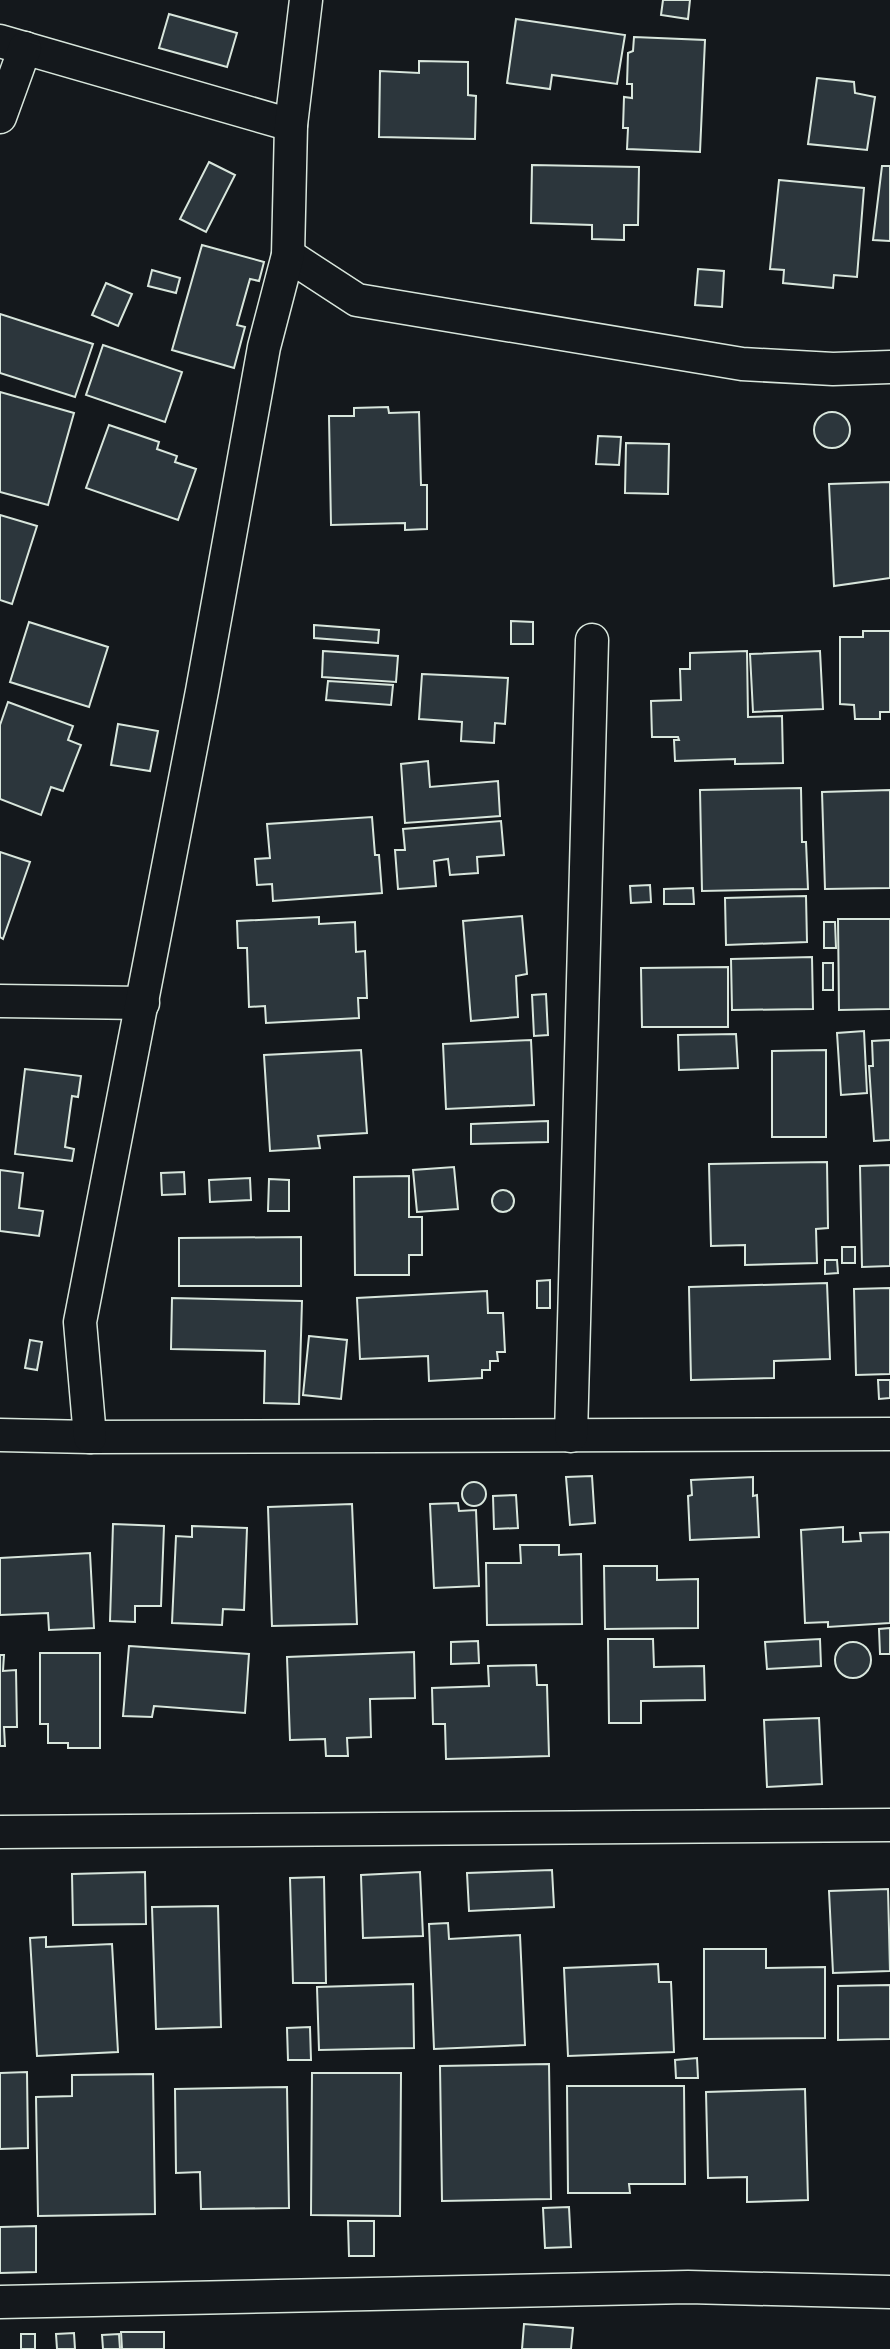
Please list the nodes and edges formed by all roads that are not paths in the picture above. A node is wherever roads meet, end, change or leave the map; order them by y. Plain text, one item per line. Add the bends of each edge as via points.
1 (306, 0) edge
2 (13, 45) edge
3 (0, 117) edge
4 (291, 125) junction
5 (288, 255) junction
6 (890, 367) edge
7 (592, 640) dead end
8 (0, 1001) edge
9 (143, 1003) junction
10 (890, 1433) edge
11 (0, 1435) edge
12 (571, 1436) junction
13 (90, 1437) junction
14 (890, 1825) edge
15 (0, 1832) edge
16 (890, 2292) edge
17 (0, 2302) edge

1 - 4 street
2 - 3 street
2 - 4 street
4 - 5 street
5 - 6 street via 357,300 742,364
5 - 9 street via 264,347
7 - 12 street
8 - 9 street
9 - 13 street via 80,1322
10 - 12 street
11 - 13 street
12 - 13 street
14 - 15 street
16 - 17 street via 688,2287

